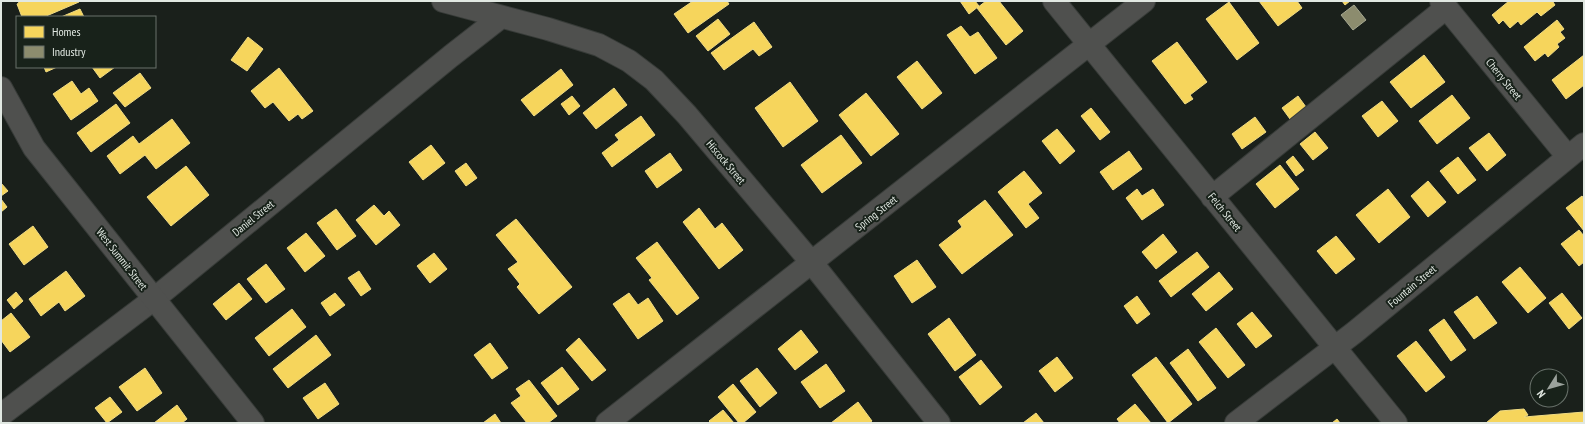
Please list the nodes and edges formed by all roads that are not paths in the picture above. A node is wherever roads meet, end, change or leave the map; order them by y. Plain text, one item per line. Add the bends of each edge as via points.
1 (442, 1) edge
2 (1054, 1) edge
3 (1144, 1) edge
4 (1444, 5) edge
5 (501, 17) junction
6 (1089, 45) junction
7 (1, 88) edge
8 (1576, 150) edge
9 (1212, 196) junction
10 (812, 263) junction
11 (154, 299) junction
12 (1335, 348) junction
13 (1, 415) edge
14 (253, 423) edge
15 (607, 423) edge
16 (940, 423) edge
17 (1236, 423) edge
18 (1396, 423) edge

1 - 5 street, Hiscock Street
2 - 6 street, Felch Street
3 - 6 street, Spring Street
4 - 8 street, Cherry Street
4 - 9 street
5 - 10 street, Hiscock Street via 548,28 599,45 629,61 654,80 687,115
5 - 11 street, Daniel Street
6 - 9 street, Felch Street
6 - 10 street, Spring Street
7 - 11 street, West Summit Street via 34,148
8 - 12 street, Fountain Street
9 - 12 street, Felch Street
10 - 15 street, Spring Street
10 - 16 street, Hiscock Street
11 - 13 street, Daniel Street
11 - 14 street, West Summit Street
12 - 17 street, Fountain Street
12 - 18 street, Felch Street

